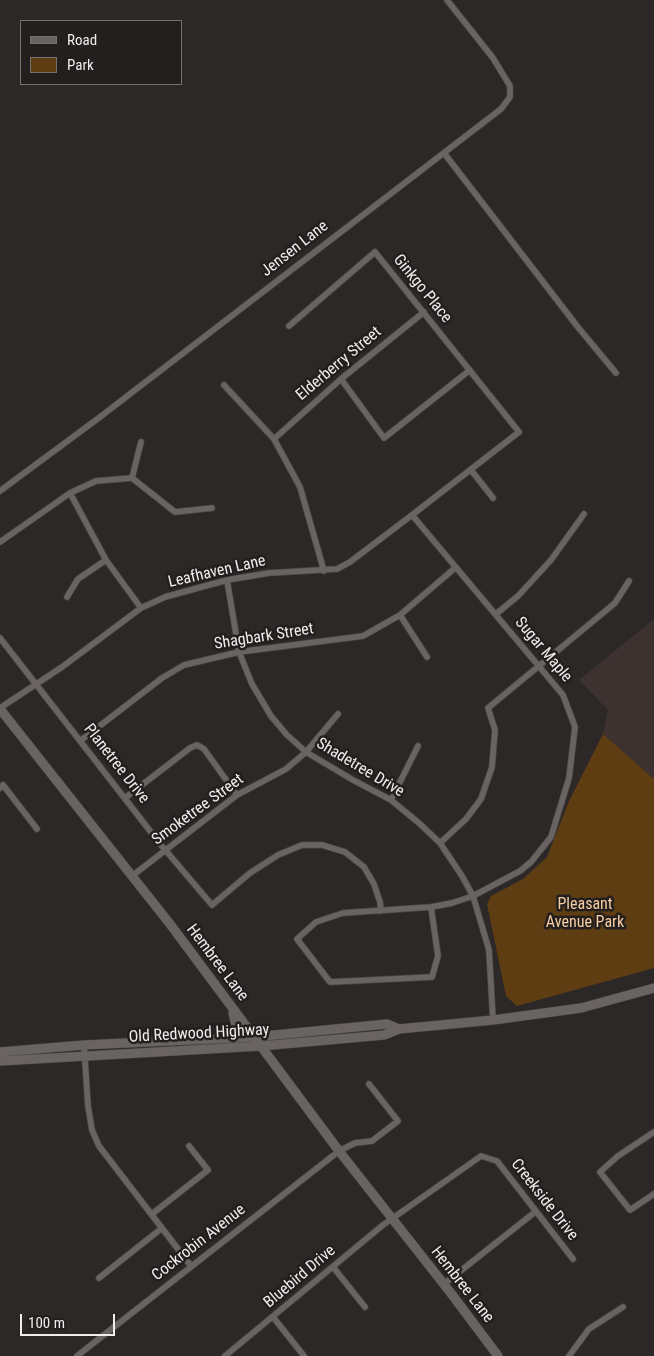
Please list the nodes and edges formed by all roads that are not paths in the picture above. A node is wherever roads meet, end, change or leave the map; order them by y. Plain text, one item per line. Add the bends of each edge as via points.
1 (447, 0) edge
2 (444, 152) junction
3 (424, 312) junction
4 (289, 326) dead end
5 (470, 370) junction
6 (616, 372) dead end
7 (341, 379) junction
8 (224, 385) dead end
9 (519, 432) joint
10 (274, 439) junction
11 (141, 442) dead end
12 (471, 470) junction
13 (132, 478) junction
14 (0, 491) edge
15 (70, 493) junction
16 (494, 498) dead end
17 (212, 508) dead end
18 (584, 514) dead end
19 (412, 515) junction
20 (0, 542) edge
21 (106, 560) junction
22 (455, 568) junction
23 (324, 571) junction
24 (227, 580) junction
25 (629, 582) dead end
26 (67, 597) dead end
27 (141, 608) junction
28 (496, 614) junction
29 (400, 615) junction
30 (0, 638) edge
31 (239, 652) junction
32 (427, 657) dead end
33 (539, 666) junction
34 (36, 684) junction
35 (0, 708) edge
36 (338, 714) dead end
37 (80, 741) junction
38 (418, 746) dead end
39 (306, 752) junction
40 (0, 788) edge
41 (237, 795) junction
42 (125, 798) junction
43 (391, 800) junction
44 (37, 829) dead end
45 (440, 843) junction
46 (166, 850) junction
47 (132, 876) junction
48 (473, 896) junction
49 (431, 907) junction
50 (380, 910) junction
51 (654, 988) edge
52 (230, 1005) junction
53 (493, 1020) junction
54 (399, 1029) junction
55 (254, 1037) junction
56 (235, 1038) junction
57 (84, 1045) junction
58 (261, 1046) junction
59 (1, 1054) edge
60 (84, 1056) junction
61 (369, 1084) dead end
62 (654, 1132) edge
63 (189, 1146) dead end
64 (338, 1151) junction
65 (654, 1194) edge
66 (535, 1212) junction
67 (152, 1214) junction
68 (392, 1218) junction
69 (162, 1228) junction
70 (573, 1260) dead end
71 (192, 1266) junction
72 (333, 1268) junction
73 (99, 1278) dead end
74 (444, 1284) junction
75 (365, 1307) dead end
76 (623, 1307) dead end
77 (273, 1317) junction
78 (77, 1356) edge
79 (225, 1356) edge
80 (304, 1356) edge
81 (498, 1356) edge
82 (569, 1356) edge

1 - 2 street, Jensen Lane via 503,72 510,86 510,97 501,109
2 - 6 street
2 - 14 street, Jensen Lane
3 - 4 street, Ginkgo Place via 375,252
3 - 5 street, Ginkgo Place
3 - 7 street, Elderberry Street
5 - 7 street via 384,438
5 - 9 street, Ginkgo Place
7 - 10 street, Elderberry Street
8 - 10 street
9 - 12 street, Leafhaven Lane
10 - 23 street via 300,487
11 - 13 street
12 - 16 street
12 - 19 street, Leafhaven Lane
13 - 15 street via 96,481
13 - 17 street via 175,512
15 - 20 street
15 - 21 street
18 - 28 street via 551,560 518,596
19 - 22 street, Sugar Maple
19 - 23 street, Leafhaven Lane via 350,562
21 - 26 street via 78,579
21 - 27 street
22 - 28 street, Sugar Maple
22 - 29 street, Shagbark Street
23 - 24 street, Leafhaven Lane via 270,573
24 - 27 street, Leafhaven Lane
24 - 31 street, Shadetree Drive
25 - 33 street via 615,603
27 - 34 street, Leafhaven Lane
28 - 33 street, Sugar Maple
29 - 31 street, Shagbark Street via 363,636
29 - 32 street
30 - 34 street, Planetree Drive
31 - 37 street, Shagbark Street via 184,665
31 - 39 street, Shadetree Drive via 252,684 271,716
33 - 45 street via 488,708 495,730 492,767 481,799 466,819
33 - 48 street, Sugar Maple via 563,695 575,727 569,778 551,837 531,862
34 - 35 street, Leafhaven Lane
34 - 37 street, Planetree Drive
35 - 47 main road, Hembree Lane
36 - 39 street, Smoketree Street
37 - 42 street, Planetree Drive
38 - 43 street
39 - 41 street, Smoketree Street via 286,769
39 - 43 street, Shadetree Drive
40 - 44 street via 3,785
41 - 42 street via 204,749 197,745
41 - 46 street, Smoketree Street
42 - 46 street, Planetree Drive
43 - 45 street, Shadetree Drive
45 - 48 street, Shadetree Drive
46 - 47 street, Smoketree Street
46 - 50 street, Planetree Drive via 212,905 250,873 278,855 302,846 322,845 345,852 364,867 374,884
47 - 52 main road, Hembree Lane
48 - 49 street, Sugar Maple
48 - 53 street, Shadetree Drive via 489,950
49 - 50 street, Sugar Maple
49 - 50 street, Sugar Maple via 438,956 432,977 330,982 297,939 316,922 343,913
51 - 53 main road, Old Redwood Highway via 581,1008
52 - 55 main road, Hembree Lane
52 - 56 main road via 236,1025
53 - 54 main road, Old Redwood Highway
54 - 55 main road, Old Redwood Highway via 387,1024
54 - 58 main road, Old Redwood Highway via 384,1035
55 - 56 main road, Old Redwood Highway
55 - 58 main road, Hembree Lane
56 - 57 main road, Old Redwood Highway
57 - 59 main road, Old Redwood Highway
57 - 60 street
58 - 60 main road, Old Redwood Highway
58 - 64 main road, Hembree Lane
59 - 60 main road, Old Redwood Highway
60 - 67 street via 92,1130 99,1146
61 - 64 street, Cockrobin Avenue via 398,1121 372,1141 355,1143
62 - 65 street via 600,1172 630,1210
63 - 67 street via 208,1170
64 - 68 main road, Hembree Lane
64 - 71 street, Cockrobin Avenue
66 - 68 street, Creekside Drive via 497,1161 481,1156
66 - 70 street, Creekside Drive
66 - 74 street
67 - 69 street
68 - 72 street, Bluebird Drive
68 - 74 main road, Hembree Lane
69 - 71 street
69 - 73 street
71 - 78 street, Cockrobin Avenue
72 - 75 street
72 - 77 street, Bluebird Drive
74 - 81 main road, Hembree Lane
76 - 82 street via 589,1329
77 - 79 street, Bluebird Drive
77 - 80 street

